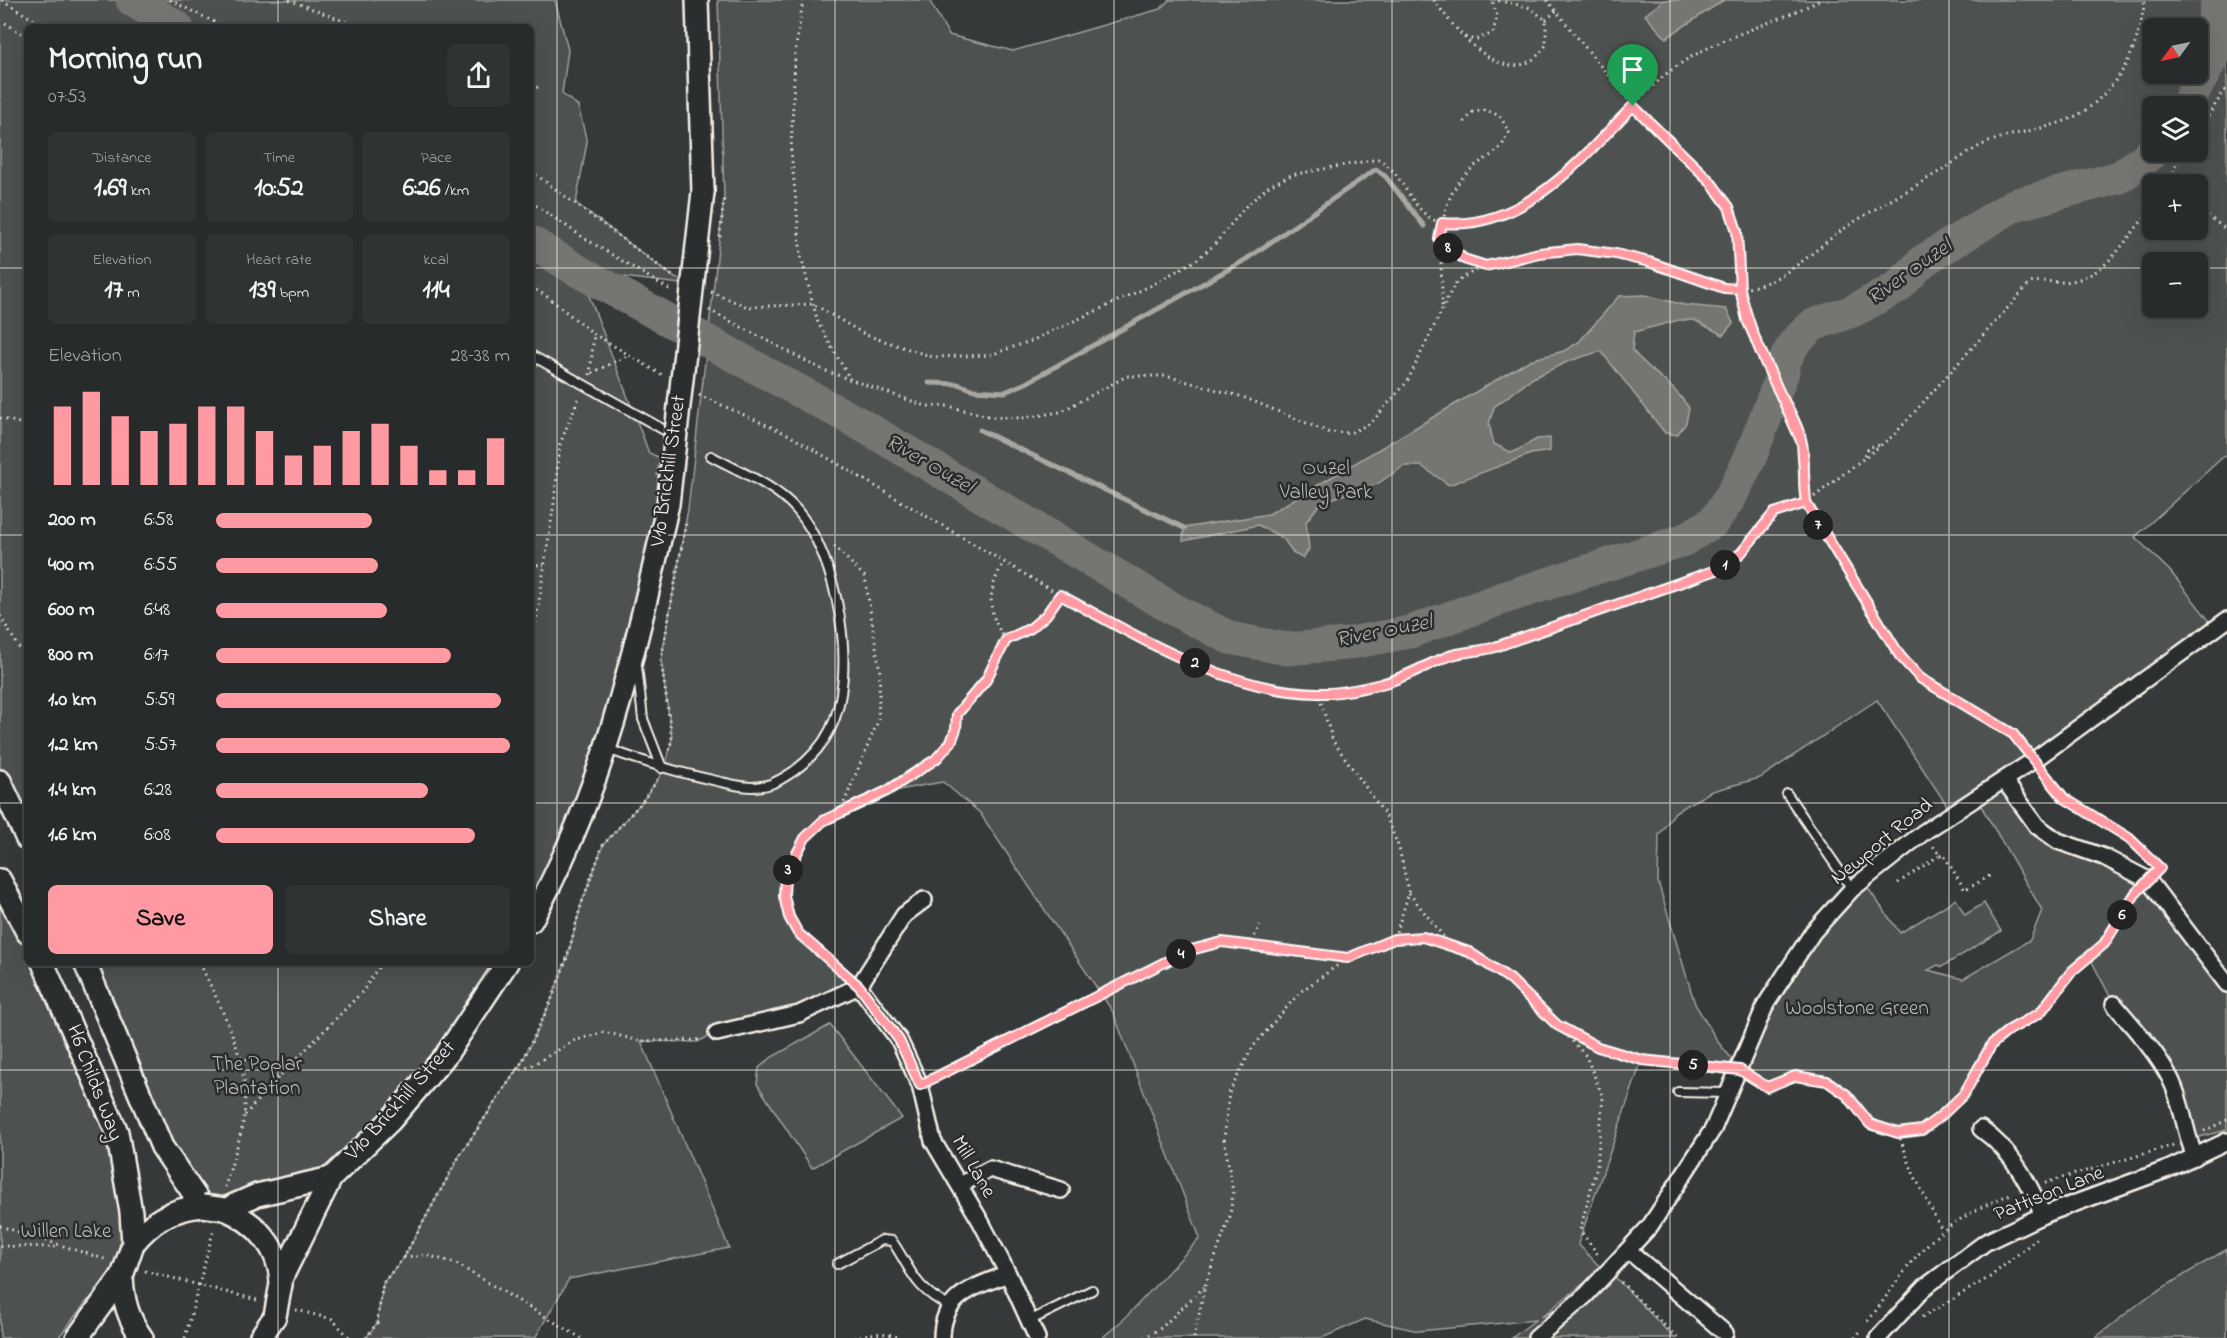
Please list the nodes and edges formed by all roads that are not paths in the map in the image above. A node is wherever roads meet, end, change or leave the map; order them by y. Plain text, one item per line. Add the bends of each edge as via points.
1 (697, 0) edge
2 (534, 357) edge
3 (666, 431) dead end
4 (711, 456) dead end
5 (2227, 620) edge
6 (636, 650) junction
7 (607, 749) junction
8 (663, 769) junction
9 (2004, 780) junction
10 (0, 781) edge
11 (1787, 794) dead end
12 (24, 833) edge
13 (0, 880) edge
14 (1852, 889) junction
15 (924, 900) dead end
16 (534, 916) edge
17 (24, 926) edge
18 (44, 966) edge
19 (86, 966) edge
20 (505, 966) edge
21 (2227, 984) edge
22 (859, 986) junction
23 (2114, 1004) dead end
24 (717, 1033) road end
25 (1678, 1092) dead end
26 (1728, 1093) junction
27 (1981, 1129) dead end
28 (2227, 1141) edge
29 (2195, 1157) junction
30 (331, 1178) junction
31 (960, 1185) junction
32 (1061, 1190) dead end
33 (202, 1206) junction
34 (225, 1209) junction
35 (2045, 1222) junction
36 (134, 1244) junction
37 (1629, 1251) junction
38 (837, 1264) dead end
39 (1008, 1274) junction
40 (123, 1276) junction
41 (281, 1281) junction
42 (1092, 1290) dead end
43 (949, 1306) junction
44 (1029, 1321) junction
45 (268, 1331) edge
46 (1725, 1333) dead end
47 (76, 1338) edge
48 (142, 1338) edge
49 (942, 1338) edge
50 (1037, 1338) edge
51 (1536, 1338) edge
52 (1878, 1338) edge

1 - 6 street, V10 Brickhill Street, bridge via 703,192 668,504
2 - 3 lane
4 - 8 lane via 776,492 796,508 812,531 825,556 841,616 841,684 831,729 818,749 785,777 762,786 741,786
5 - 9 street, Newport Road
6 - 7 street, V10 Brickhill Street
6 - 8 lane via 642,719
7 - 8 lane
7 - 16 street, V10 Brickhill Street via 557,874
9 - 14 street, Newport Road via 1924,832
9 - 21 street via 2024,812 2058,841 2104,857 2148,880
10 - 12 street
11 - 14 lane
13 - 17 street
14 - 26 street, Newport Road via 1813,933 1767,1004
15 - 22 street via 904,915
18 - 36 street, H6 Childs Way via 117,1132
19 - 33 street, H6 Childs Way via 162,1147
20 - 30 street, V10 Brickhill Street via 446,1055 390,1121
22 - 24 street via 799,1014
22 - 31 street, Mill Lane via 899,1040 920,1085 933,1141
23 - 29 street via 2170,1077
25 - 26 lane
26 - 37 street, Newport Road via 1713,1129 1684,1176
27 - 35 street via 2018,1164
28 - 29 street, Pattison Lane
29 - 35 street, Pattison Lane via 2092,1198
30 - 34 street, V10 Brickhill Street via 257,1195
30 - 41 street, V10 Brickhill Street
31 - 32 street via 990,1169
31 - 39 street, Mill Lane
33 - 34 street, bridge
33 - 36 street via 186,1207 156,1220
34 - 41 street via 253,1224 264,1236 275,1256
35 - 52 street, Pattison Lane via 1986,1242 1918,1294
36 - 40 street, bridge
37 - 46 street
37 - 51 street, Newport Road
38 - 43 lane via 882,1240 892,1241 916,1282
39 - 43 street via 970,1288
39 - 44 street, Mill Lane
40 - 47 street
40 - 48 street via 123,1300
41 - 45 street, bridge
42 - 44 lane
43 - 49 street
44 - 50 street, Mill Lane

